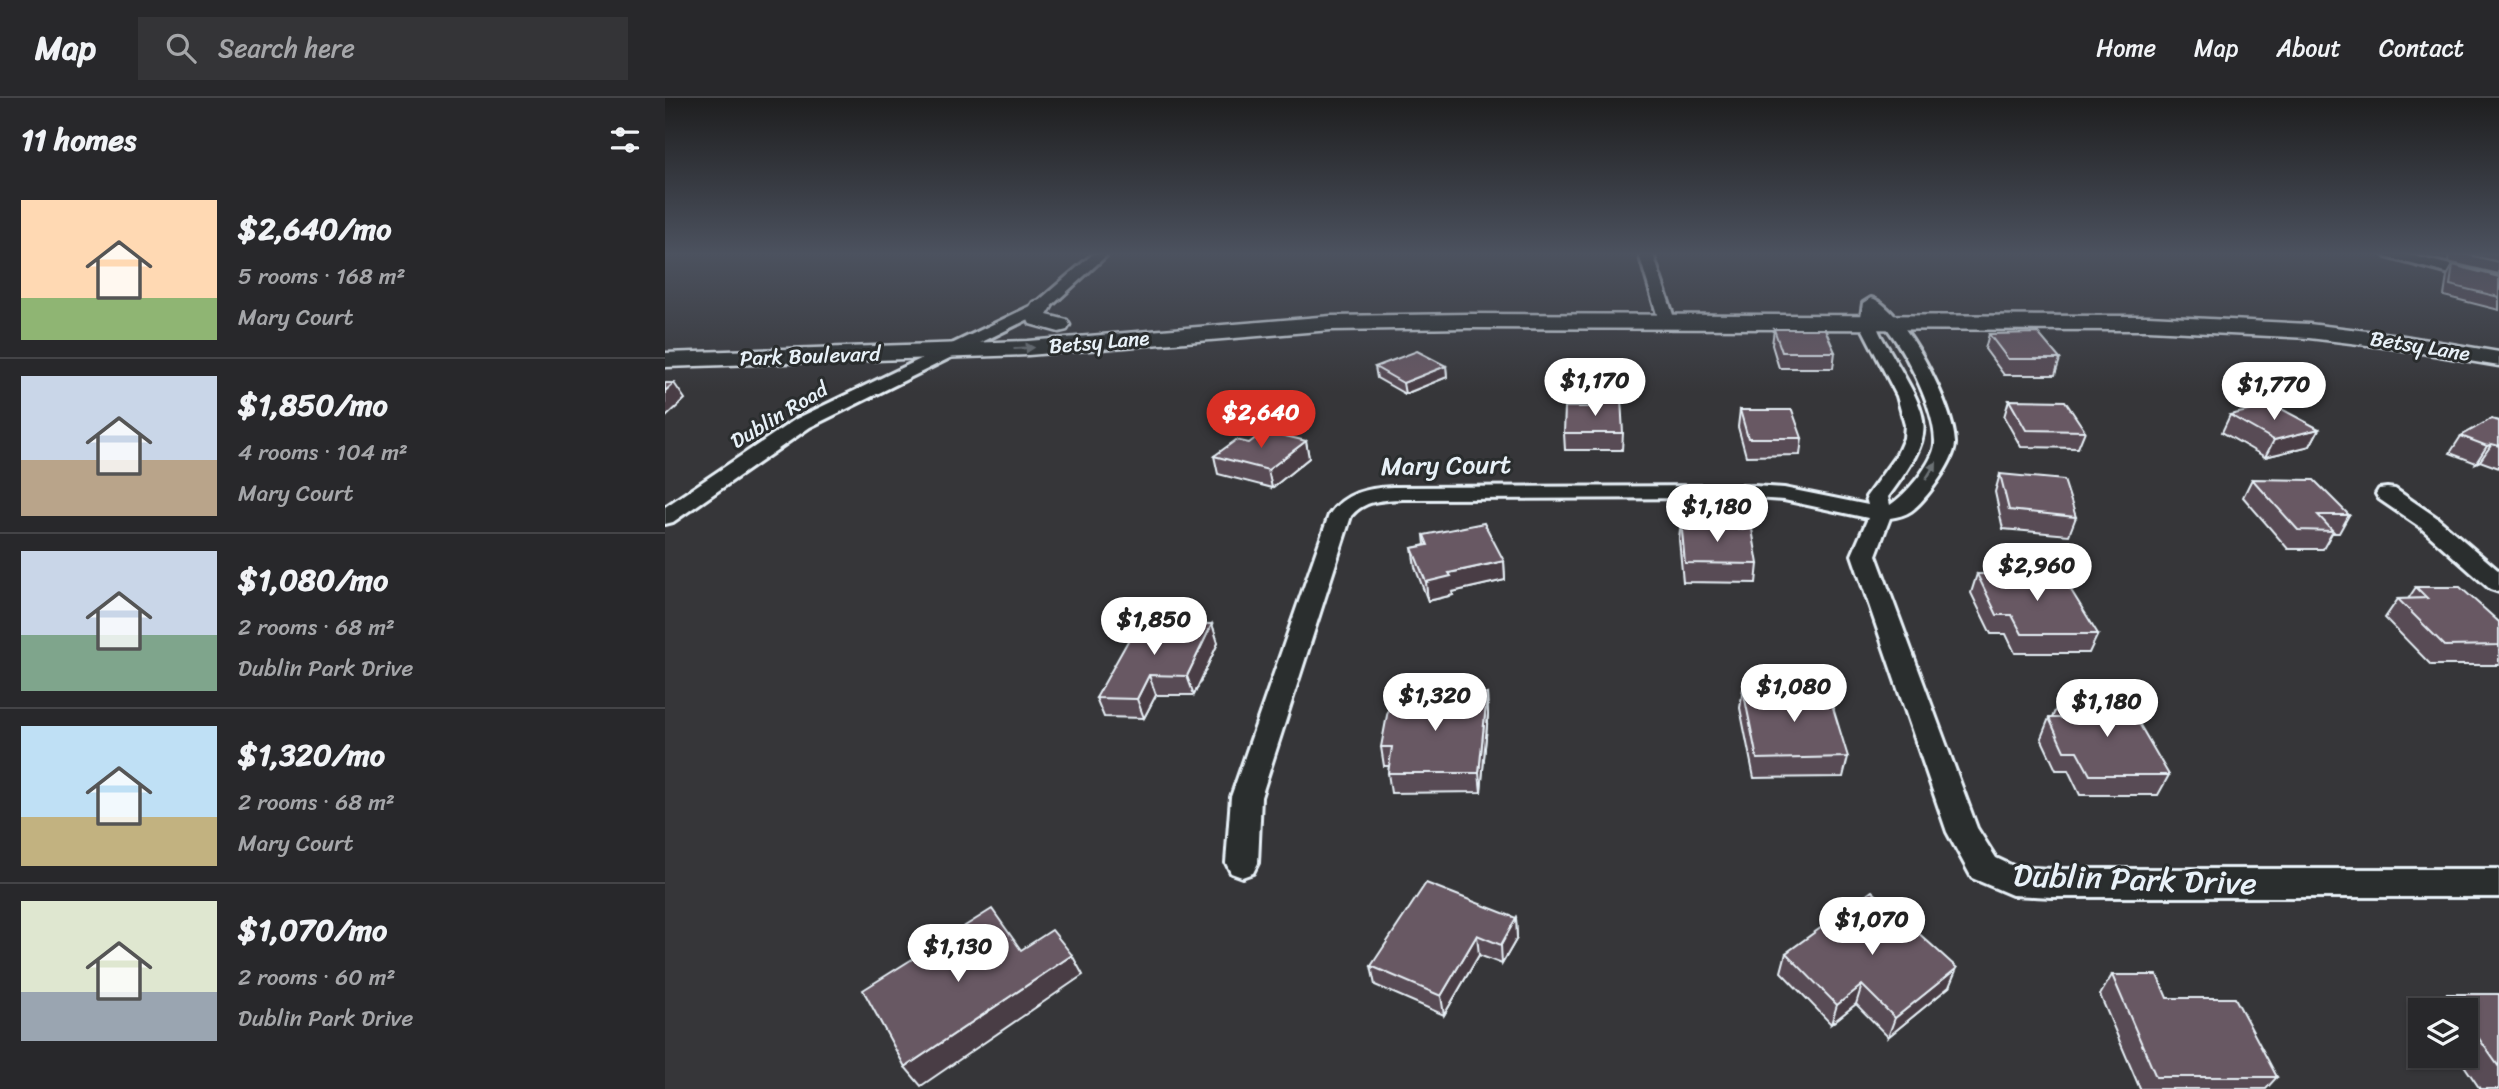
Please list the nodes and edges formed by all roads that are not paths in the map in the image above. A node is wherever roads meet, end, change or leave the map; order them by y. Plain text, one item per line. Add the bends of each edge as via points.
1 (1051, 300) edge
2 (1660, 300) edge
3 (1041, 307) junction
4 (1664, 312) junction
5 (1333, 313) junction
6 (1869, 313) junction
7 (1892, 322) junction
8 (1059, 325) junction
9 (1001, 329) junction
10 (665, 338) edge
11 (2499, 341) edge
12 (955, 351) junction
13 (2499, 359) edge
14 (665, 360) edge
15 (1915, 363) junction
16 (1888, 364) junction
17 (1914, 431) junction
18 (1944, 436) junction
19 (2387, 494) dead end
20 (1881, 514) junction
21 (665, 517) edge
22 (2499, 584) edge
23 (1242, 863) dead end
24 (2499, 883) edge

1 - 3 street, Dublin Road
2 - 4 street
3 - 8 main road via 1038,319
3 - 9 street, Dublin Road
4 - 5 main road, Betsy Lane
4 - 6 main road, Betsy Lane
5 - 8 main road, Betsy Lane
12 -> 5 main road, Betsy Lane
6 - 7 main road, Betsy Lane
6 - 11 main road, Betsy Lane via 2197,306 2326,317
6 - 16 street
7 - 13 main road, Betsy Lane via 2242,327 2392,341
7 - 15 street
8 - 9 main road, Betsy Lane
9 - 10 main road, Park Boulevard
9 - 12 street, Dublin Road
12 - 14 main road, Park Boulevard
12 - 21 street, Dublin Road via 803,423
15 - 16 street
15 - 18 street via 1943,421
16 - 17 street via 1907,402
17 - 18 street
17 - 20 street, Dublin Park Drive via 1902,462 1877,497
20 -> 18 street via 1901,508 1926,480 1945,448
19 - 22 street via 2428,522
20 - 23 street, Mary Court via 1754,492 1369,494 1349,503 1340,515 1246,797
20 - 24 street, Dublin Park Drive via 1864,555 1869,575 1963,832 1984,868 2012,881 2052,883

